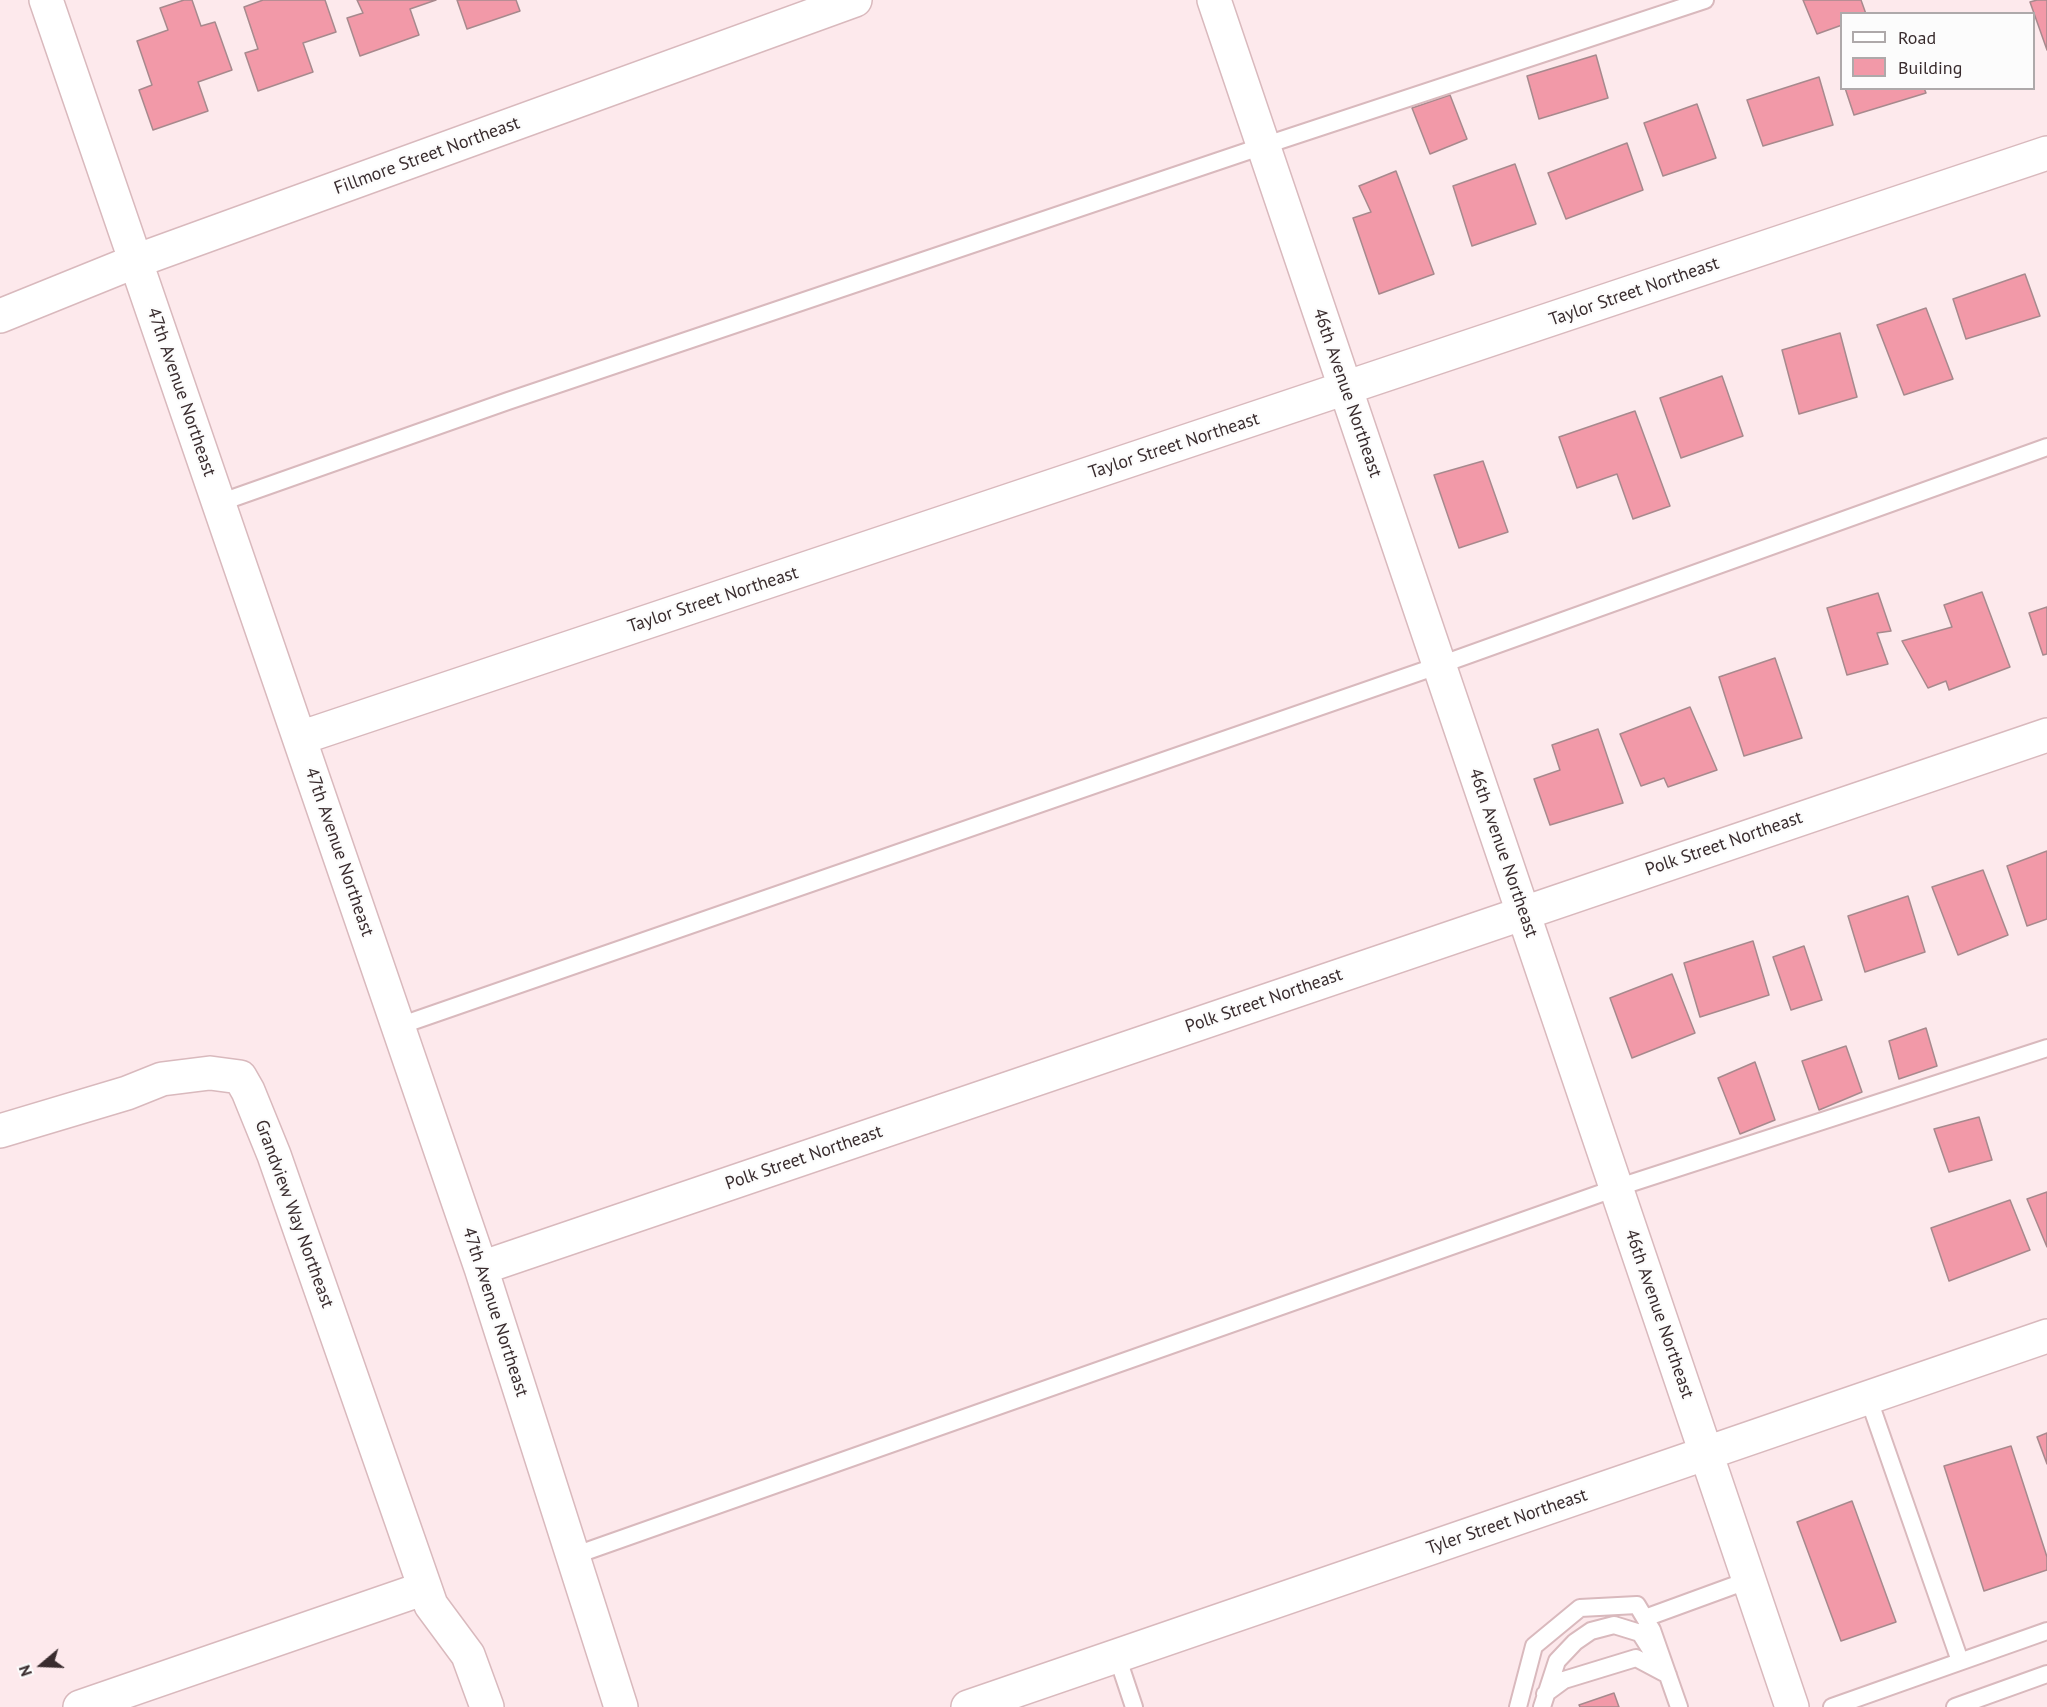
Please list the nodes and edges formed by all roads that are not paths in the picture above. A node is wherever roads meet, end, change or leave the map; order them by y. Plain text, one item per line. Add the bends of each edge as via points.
1 (46, 0) edge
2 (855, 0) edge
3 (1214, 0) edge
4 (1705, 0) edge
5 (1263, 146) junction
6 (2047, 153) edge
7 (136, 261) junction
8 (0, 316) edge
9 (1346, 389) junction
10 (2047, 447) edge
11 (219, 503) junction
12 (1440, 665) junction
13 (2047, 735) edge
14 (300, 738) junction
15 (1524, 913) junction
16 (399, 1026) junction
17 (2047, 1048) edge
18 (0, 1131) edge
19 (1616, 1188) junction
20 (481, 1268) junction
21 (2047, 1335) edge
22 (1868, 1397) junction
23 (1706, 1454) junction
24 (573, 1556) junction
25 (1749, 1580) junction
26 (425, 1588) junction
27 (1645, 1618) junction
28 (2047, 1631) edge
29 (1117, 1656) junction
30 (1960, 1661) junction
31 (2047, 1674) edge
32 (1668, 1675) junction
33 (1543, 1701) edge
34 (80, 1707) edge
35 (487, 1707) edge
36 (621, 1707) edge
37 (968, 1707) edge
38 (1134, 1707) edge
39 (1518, 1707) edge
40 (1679, 1707) edge
41 (1792, 1707) edge
42 (1832, 1707) edge
43 (1955, 1707) edge

1 - 7 street, 47th Avenue Northeast
2 - 7 street, Fillmore Street Northeast
3 - 5 street, 46th Avenue Northeast
4 - 5 lane
5 - 9 street, 46th Avenue Northeast
5 - 11 lane via 508,401
6 - 9 street, Taylor Street Northeast
7 - 8 street, Fillmore Street Northeast
7 - 11 street, 47th Avenue Northeast
9 - 12 street, 46th Avenue Northeast
9 - 14 street, Taylor Street Northeast
10 - 12 lane
11 - 14 street, 47th Avenue Northeast
12 - 15 street, 46th Avenue Northeast
12 - 16 lane
13 - 15 street, Polk Street Northeast
14 - 16 street, 47th Avenue Northeast
15 - 19 street, 46th Avenue Northeast
15 - 20 street, Polk Street Northeast
16 - 20 street, 47th Avenue Northeast
17 - 19 lane
18 - 26 street, Grandview Way Northeast via 162,1079 210,1073 240,1077 274,1155
19 - 23 street, 46th Avenue Northeast
19 - 24 lane
20 - 24 street, 47th Avenue Northeast
21 - 22 street, Tyler Street Northeast
22 - 23 street, Tyler Street Northeast
22 - 30 lane
23 - 25 street, 46th Avenue Northeast
23 - 29 street, Tyler Street Northeast
24 - 36 street, 47th Avenue Northeast
25 - 27 lane
25 - 41 street, 46th Avenue Northeast
26 - 34 street
26 - 35 street, Grandview Way Northeast via 431,1605 468,1655
27 - 32 lane
27 - 39 lane via 1637,1605 1580,1608 1534,1646
28 - 30 lane
29 - 37 street, Tyler Street Northeast
29 - 38 lane
30 - 42 lane
31 - 43 lane
32 - 33 lane via 1636,1658 1564,1680
32 - 33 lane via 1640,1633 1614,1625 1591,1631 1557,1661
32 - 40 lane

